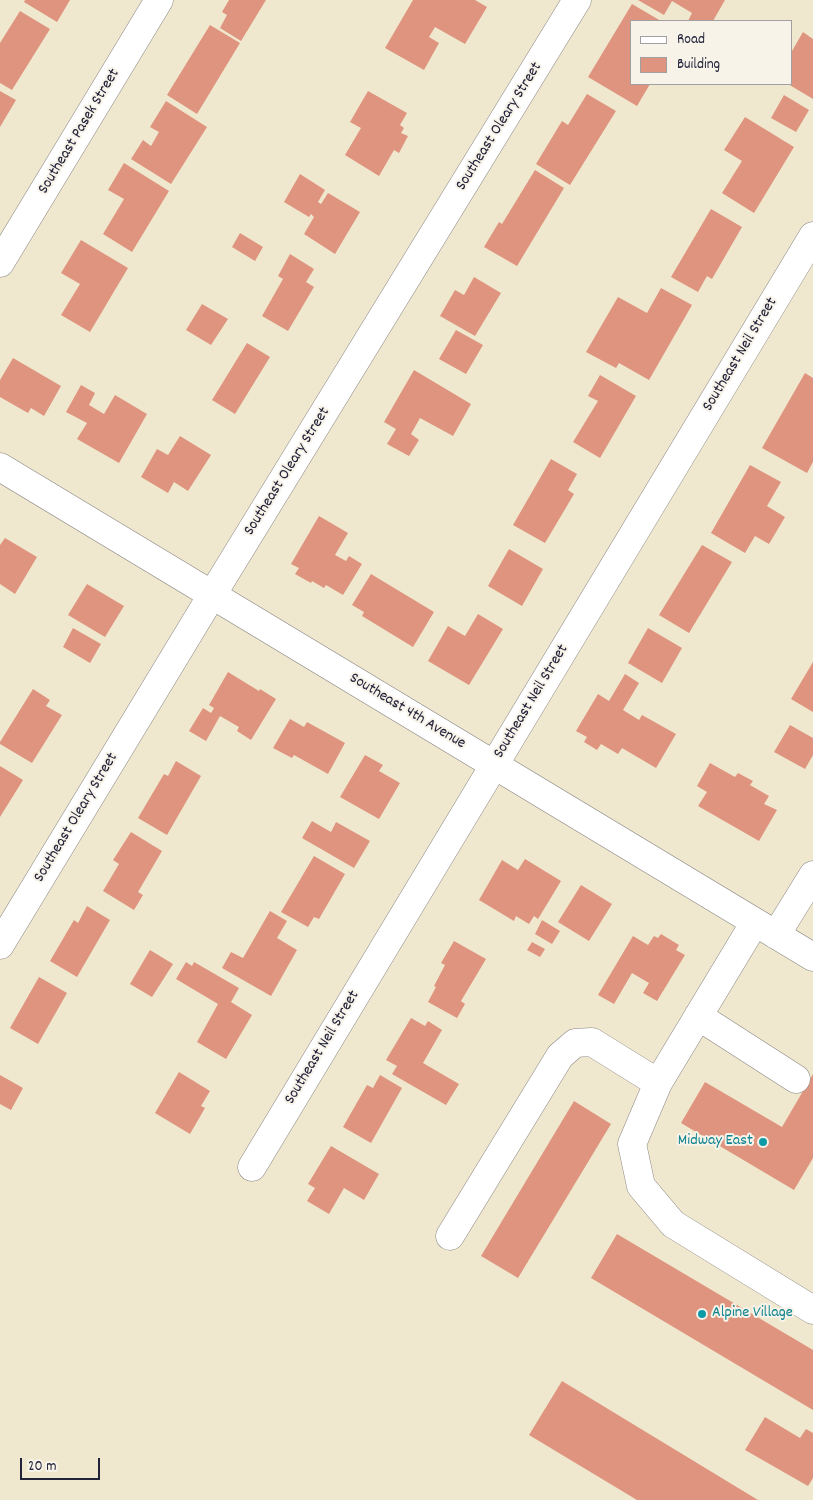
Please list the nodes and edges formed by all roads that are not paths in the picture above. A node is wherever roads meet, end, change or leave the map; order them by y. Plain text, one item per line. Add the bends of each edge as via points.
1 (159, 0) edge
2 (577, 0) edge
3 (813, 236) edge
4 (0, 263) edge
5 (0, 467) edge
6 (212, 595) junction
7 (494, 765) junction
8 (813, 875) edge
9 (766, 928) junction
10 (0, 945) edge
11 (813, 957) edge
12 (698, 1016) junction
13 (796, 1079) dead end
14 (658, 1083) junction
15 (252, 1167) dead end
16 (450, 1236) dead end
17 (813, 1310) edge

1 - 4 street, Southeast Pasek Street
2 - 6 street, Southeast Oleary Street
3 - 7 street, Southeast Neil Street
5 - 6 street, Southeast 4th Avenue
6 - 7 street, Southeast 4th Avenue
6 - 10 street, Southeast Oleary Street
7 - 9 street, Southeast 4th Avenue
7 - 15 street, Southeast Neil Street
8 - 9 street
9 - 11 street, Southeast 4th Avenue
9 - 12 street
12 - 13 street
12 - 14 street
14 - 16 street via 592,1042 575,1043 560,1056
14 - 17 street via 632,1144 641,1186 672,1224

